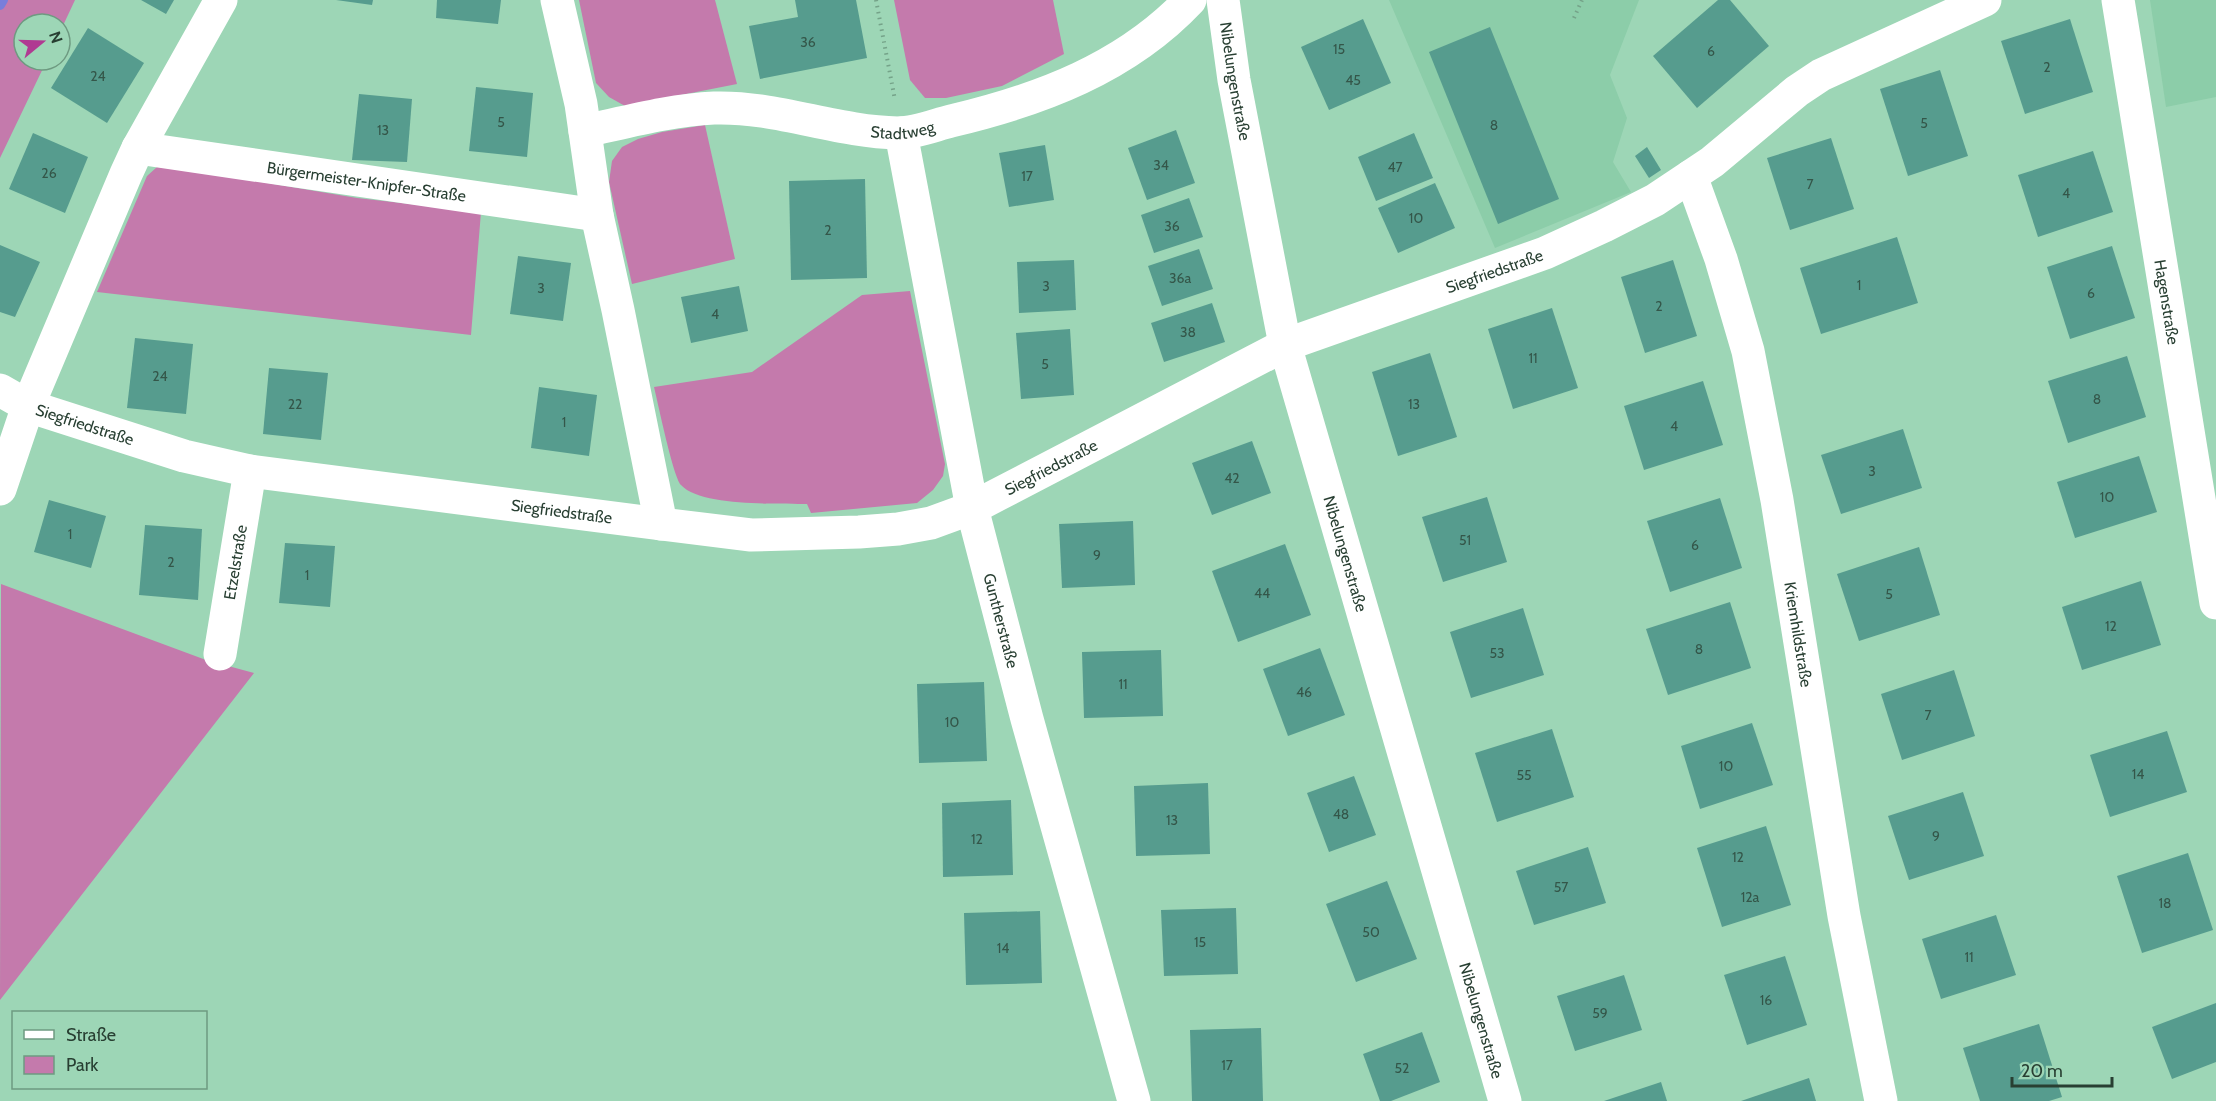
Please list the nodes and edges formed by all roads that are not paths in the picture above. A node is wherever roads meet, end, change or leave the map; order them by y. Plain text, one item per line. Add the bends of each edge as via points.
1 (221, 0) edge
2 (557, 0) edge
3 (1190, 0) edge
4 (1223, 0) edge
5 (1985, 0) edge
6 (2118, 0) edge
7 (585, 131) junction
8 (901, 133) junction
9 (132, 161) junction
10 (1691, 176) junction
11 (597, 215) junction
12 (1285, 345) junction
13 (14, 398) edge
14 (250, 471) junction
15 (0, 489) edge
16 (972, 508) junction
17 (661, 524) junction
18 (2216, 603) edge
19 (220, 654) dead end
20 (1134, 1101) edge
21 (1505, 1101) edge
22 (1881, 1101) edge

1 - 9 street
2 - 7 street
3 - 8 street, Stadtweg via 1140,45 1102,68 985,113
4 - 12 street, Nibelungenstraße via 1234,80
5 - 10 street, Siegfriedstraße via 1821,75
6 - 18 street, Hagenstraße
7 - 8 street, Stadtweg via 715,108
7 - 11 street
8 - 16 street, Guntherstraße
9 - 11 street, Bürgermeister-Knipfer-Straße
9 - 13 street
10 - 12 street, Siegfriedstraße via 1655,200 1545,253
10 - 22 street, Kriemhildstraße via 1722,259 1748,351 1777,500 1844,916
11 - 17 street
12 - 16 street, Siegfriedstraße
12 - 21 street, Nibelungenstraße
13 - 14 street, Siegfriedstraße via 184,456
13 - 15 street
14 - 17 street, Siegfriedstraße
14 - 19 street, Etzelstraße
16 - 17 street, Siegfriedstraße via 931,522 859,532 751,535
16 - 20 street, Guntherstraße

